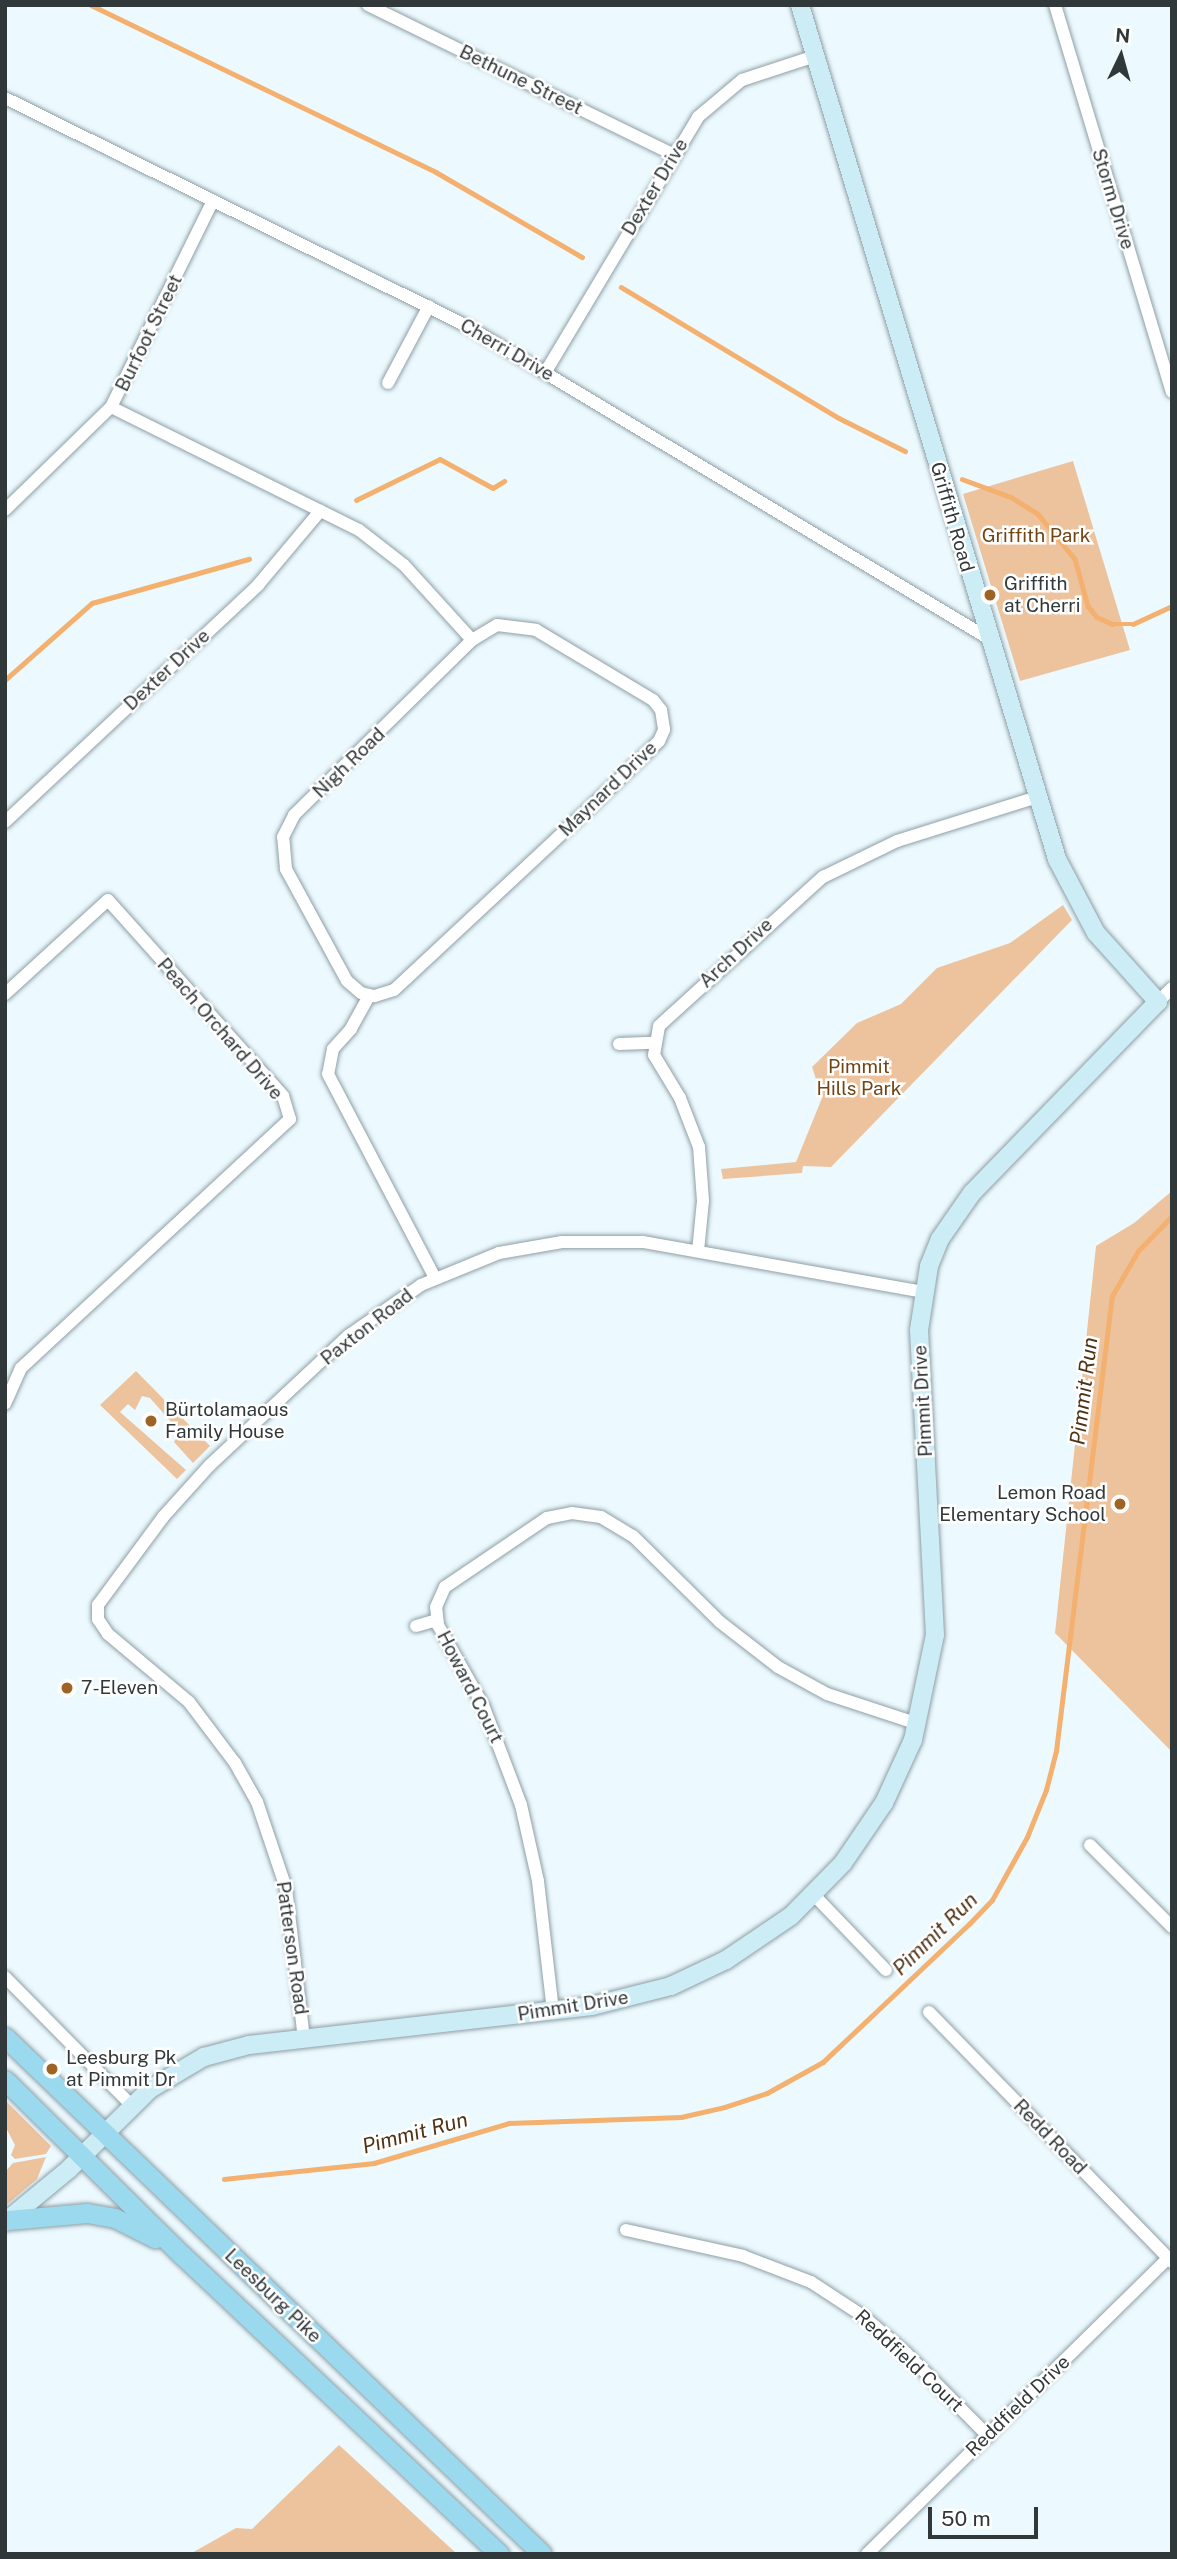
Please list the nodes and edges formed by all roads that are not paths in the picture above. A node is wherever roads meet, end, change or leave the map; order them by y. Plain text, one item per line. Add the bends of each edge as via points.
1 (368, 5) edge
2 (800, 5) edge
3 (1055, 5) edge
4 (815, 57) junction
5 (5, 98) edge
6 (674, 155) junction
7 (213, 201) junction
8 (429, 306) junction
9 (545, 373) junction
10 (388, 383) dead end
11 (1172, 392) edge
12 (111, 407) junction
13 (5, 510) edge
14 (320, 511) junction
15 (988, 638) junction
16 (472, 640) junction
17 (1037, 797) junction
18 (5, 822) edge
19 (1172, 988) edge
20 (5, 994) edge
21 (369, 996) junction
22 (1158, 1002) junction
23 (653, 1043) junction
24 (619, 1044) dead end
25 (698, 1251) junction
26 (435, 1278) junction
27 (923, 1292) junction
28 (5, 1404) edge
29 (108, 1592) joint
30 (437, 1620) junction
31 (416, 1626) dead end
32 (918, 1724) junction
33 (1090, 1845) dead end
34 (814, 1895) junction
35 (1172, 1927) edge
36 (886, 1970) dead end
37 (5, 1977) edge
38 (553, 2011) junction
39 (929, 2012) dead end
40 (5, 2038) edge
41 (304, 2039) junction
42 (5, 2080) edge
43 (132, 2106) junction
44 (104, 2133) junction
45 (82, 2155) junction
46 (7, 2221) edge
47 (626, 2230) dead end
48 (182, 2255) junction
49 (1170, 2260) edge
50 (988, 2436) junction
51 (499, 2554) edge
52 (542, 2554) edge
53 (867, 2554) edge

1 - 6 street, Bethune Street
2 - 4 street, Griffith Road
3 - 11 street, Storm Drive
4 - 6 street, Dexter Drive via 726,89 698,117
4 - 15 street, Griffith Road via 876,248
5 - 7 street, Cherri Drive
6 - 9 street, Dexter Drive
7 - 8 street, Cherri Drive
7 - 12 street, Burfoot Street
8 - 9 street, Cherri Drive
8 - 10 street
9 - 15 street, Cherri Drive
12 - 13 street, Burfoot Street
12 - 14 street
14 - 16 street via 379,543
14 - 18 street, Dexter Drive via 258,585
15 - 17 street, Griffith Road
16 - 21 street, Nigh Road via 294,815 283,837 286,869 347,981
16 - 21 street, Maynard Drive via 497,625 536,630 653,700 661,710 664,730 659,741 394,990
17 - 22 street, Griffith Road via 1057,859 1086,917 1118,961
17 - 23 street, Arch Drive via 897,841 823,877 659,1026
19 - 22 street, Pimmit Drive
20 - 28 street, Peach Orchard Drive via 108,900 283,1096 290,1119 21,1368
21 - 26 street via 351,1029 333,1049 328,1074
22 - 27 street, Pimmit Drive via 972,1192 940,1239
23 - 24 street
23 - 25 street via 654,1055 680,1098 699,1147 703,1201
25 - 26 street, Paxton Road via 643,1242 562,1242 499,1253
25 - 27 street, Paxton Road
26 - 29 street, Paxton Road via 348,1336 210,1465 163,1517
27 - 32 street, Pimmit Drive via 919,1331 935,1614 933,1653
29 - 41 street, Patterson Road via 97,1610 101,1626 189,1702 235,1763 257,1802 286,1888
30 - 31 street
30 - 32 street, Howard Court via 436,1607 445,1587 530,1526 559,1515 589,1515 613,1522 633,1536 720,1622 778,1667 827,1694
30 - 38 street, Howard Court via 483,1705 521,1805 538,1881
32 - 34 street, Pimmit Drive via 899,1775 865,1834
33 - 35 street
34 - 36 street
34 - 38 street, Pimmit Drive via 758,1940 703,1972 631,1998
37 - 43 street
38 - 41 street, Pimmit Drive
39 - 49 street, Redd Road
40 - 44 main road, Leesburg Pike
41 - 43 street, Pimmit Drive via 249,2045 204,2057 160,2081
42 - 45 main road, Leesburg Pike
43 - 44 street, Pimmit Drive
44 - 45 street, Pimmit Drive
44 - 52 main road, Leesburg Pike
45 - 46 street, Pimmit Drive
45 - 48 main road, Leesburg Pike
46 - 48 main road via 97,2215 142,2230
47 - 50 street, Reddfield Court via 743,2256 811,2281 863,2316 906,2353
48 - 51 main road, Leesburg Pike
49 - 50 street, Reddfield Drive
50 - 53 street, Reddfield Drive

